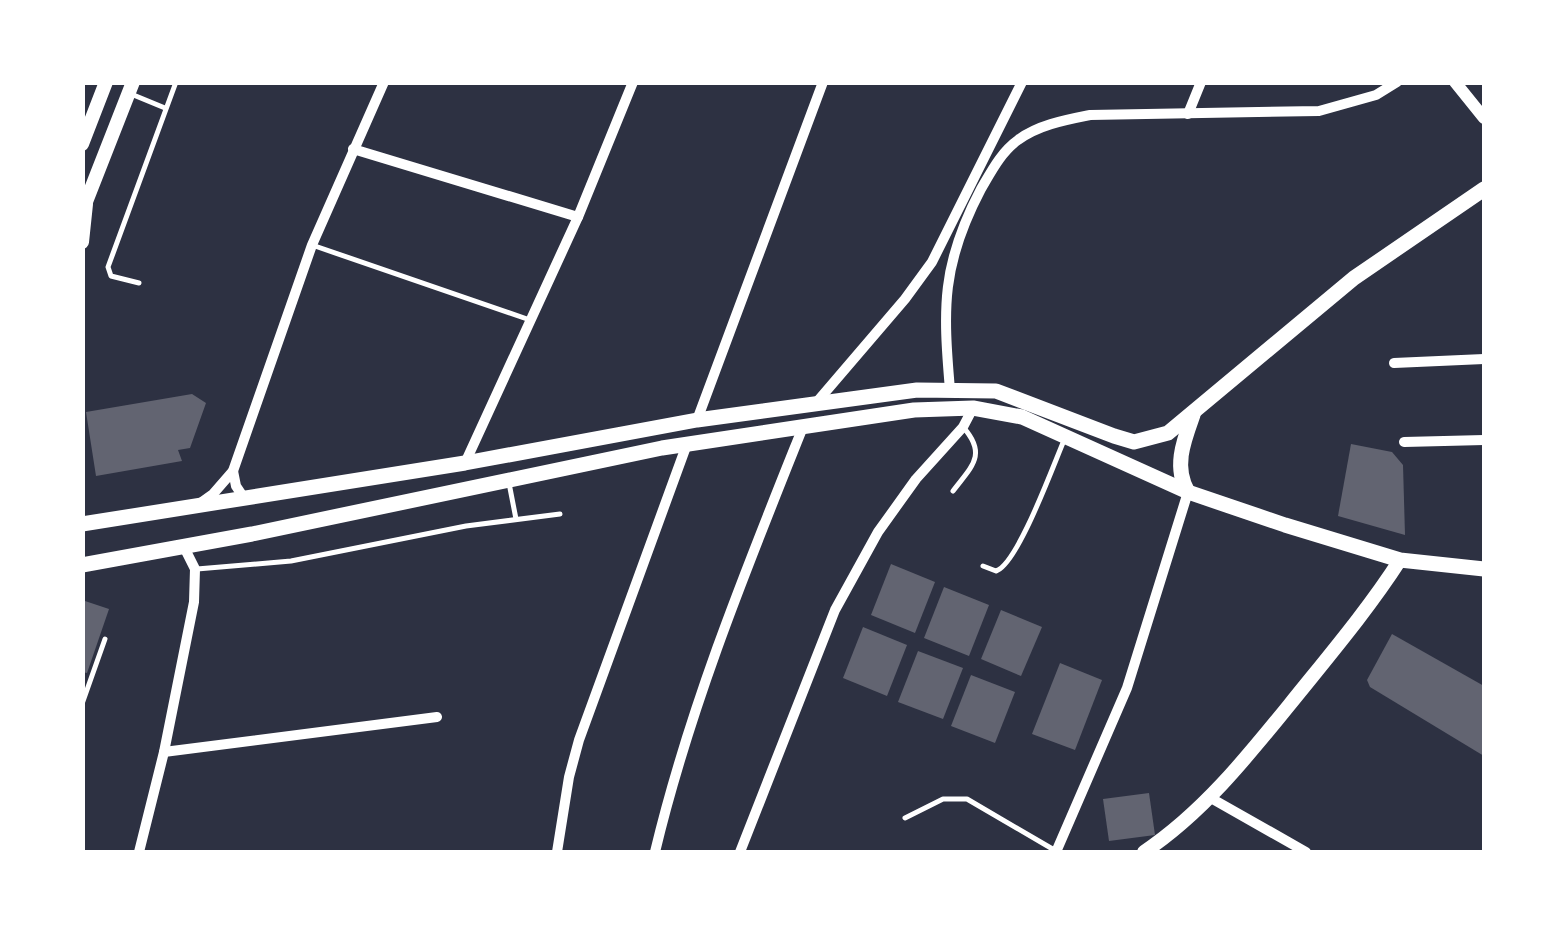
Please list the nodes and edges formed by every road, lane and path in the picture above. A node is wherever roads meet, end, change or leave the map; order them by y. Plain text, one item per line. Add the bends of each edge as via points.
1 (106, 82) edge
2 (176, 82) edge
3 (384, 82) edge
4 (634, 82) edge
5 (824, 82) edge
6 (1022, 82) edge
7 (1201, 82) edge
8 (1397, 82) edge
9 (1455, 82) edge
10 (131, 88) edge
11 (165, 108) junction
12 (1188, 114) junction
13 (1484, 119) edge
14 (82, 144) edge
15 (353, 149) junction
16 (1484, 180) edge
17 (1481, 193) edge
18 (84, 208) edge
19 (578, 217) junction
20 (82, 242) edge
21 (312, 245) junction
22 (138, 283) dead end
23 (530, 320) junction
24 (1484, 359) edge
25 (1394, 364) dead end
26 (950, 390) junction
27 (816, 404) junction
28 (973, 408) junction
29 (1193, 414) junction
30 (698, 420) junction
31 (803, 427) junction
32 (964, 427) junction
33 (1065, 436) junction
34 (1484, 440) edge
35 (1404, 442) dead end
36 (688, 444) junction
37 (465, 463) junction
38 (233, 471) junction
39 (509, 480) junction
40 (952, 491) dead end
41 (1188, 492) junction
42 (244, 498) junction
43 (196, 506) junction
44 (560, 514) dead end
45 (516, 519) junction
46 (87, 520) edge
47 (184, 545) junction
48 (1400, 560) junction
49 (82, 565) edge
50 (983, 566) dead end
51 (194, 569) junction
52 (1484, 569) edge
53 (105, 639) dead end
54 (82, 704) edge
55 (437, 717) dead end
56 (164, 752) junction
57 (1210, 796) junction
58 (905, 818) dead end
59 (139, 852) edge
60 (557, 852) edge
61 (655, 852) edge
62 (740, 852) edge
63 (1056, 852) edge
64 (1144, 852) edge
65 (1306, 852) edge

1 - 14 main road
2 - 11 lane
3 - 15 street
4 - 19 street
5 - 30 street
6 - 27 street via 932,262
7 - 12 street
8 - 12 street via 1319,111
9 - 13 street
10 - 11 lane
10 - 18 main road
11 - 22 lane via 108,267 112,276
12 - 26 street via 1090,115 1053,123 1018,140 994,165 951,258
15 - 19 street
15 - 21 street
16 - 17 street
17 - 29 main road via 1354,278
18 - 20 main road
19 - 23 street
21 - 23 lane
21 - 38 street
23 - 37 street
24 - 25 street
26 - 27 main road
26 - 29 main road via 996,391 1134,442 1168,433
27 - 30 main road
28 - 31 main road
28 - 32 street
28 - 33 main road via 1022,417
29 - 41 main road via 1180,473
30 - 37 main road
31 - 36 main road
31 - 61 street via 722,632
32 - 40 lane via 976,458
32 - 62 street via 878,532 835,610
33 - 41 main road
33 - 50 lane via 1006,566
34 - 35 street
36 - 39 main road
36 - 60 street via 579,740
37 - 42 main road
38 - 42 street
38 - 43 street
39 - 45 lane
39 - 47 main road
41 - 48 main road
41 - 63 street via 1127,688
42 - 43 main road
43 - 46 main road
44 - 45 lane
45 - 51 lane via 291,562
47 - 49 main road
47 - 51 street
48 - 52 main road
48 - 57 main road
51 - 56 street via 194,602
53 - 54 lane
55 - 56 street
56 - 59 street
57 - 64 main road
57 - 65 street
58 - 63 lane via 944,799 967,799

